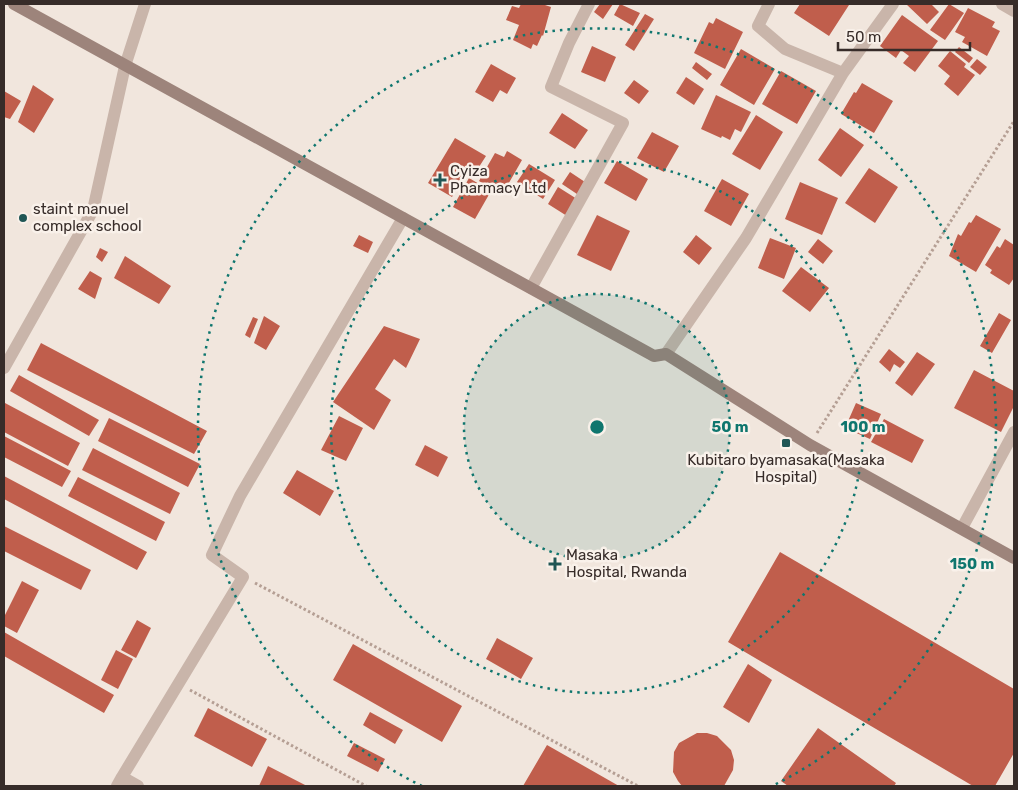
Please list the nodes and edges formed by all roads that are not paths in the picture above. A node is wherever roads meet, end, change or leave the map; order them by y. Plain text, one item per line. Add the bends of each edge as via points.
1 (14, 4) edge
2 (145, 4) edge
3 (589, 4) edge
4 (769, 4) edge
5 (893, 4) edge
6 (1002, 4) edge
7 (1014, 11) edge
8 (125, 66) junction
9 (843, 73) junction
10 (403, 218) junction
11 (530, 288) junction
12 (666, 354) junction
13 (4, 368) edge
14 (1014, 432) edge
15 (962, 528) junction
16 (1014, 558) edge
17 (120, 782) edge
18 (138, 786) edge

1 - 8 street
2 - 8 street
3 - 11 street via 568,43 551,87 624,123
4 - 9 street via 758,26 785,49
5 - 9 street
6 - 7 street
8 - 10 street
8 - 13 street via 93,210
9 - 12 street via 746,238
10 - 11 street
10 - 17 street via 240,496 212,555 243,577
11 - 12 street via 654,356
12 - 15 street via 810,444
14 - 15 street
15 - 16 street
17 - 18 street

